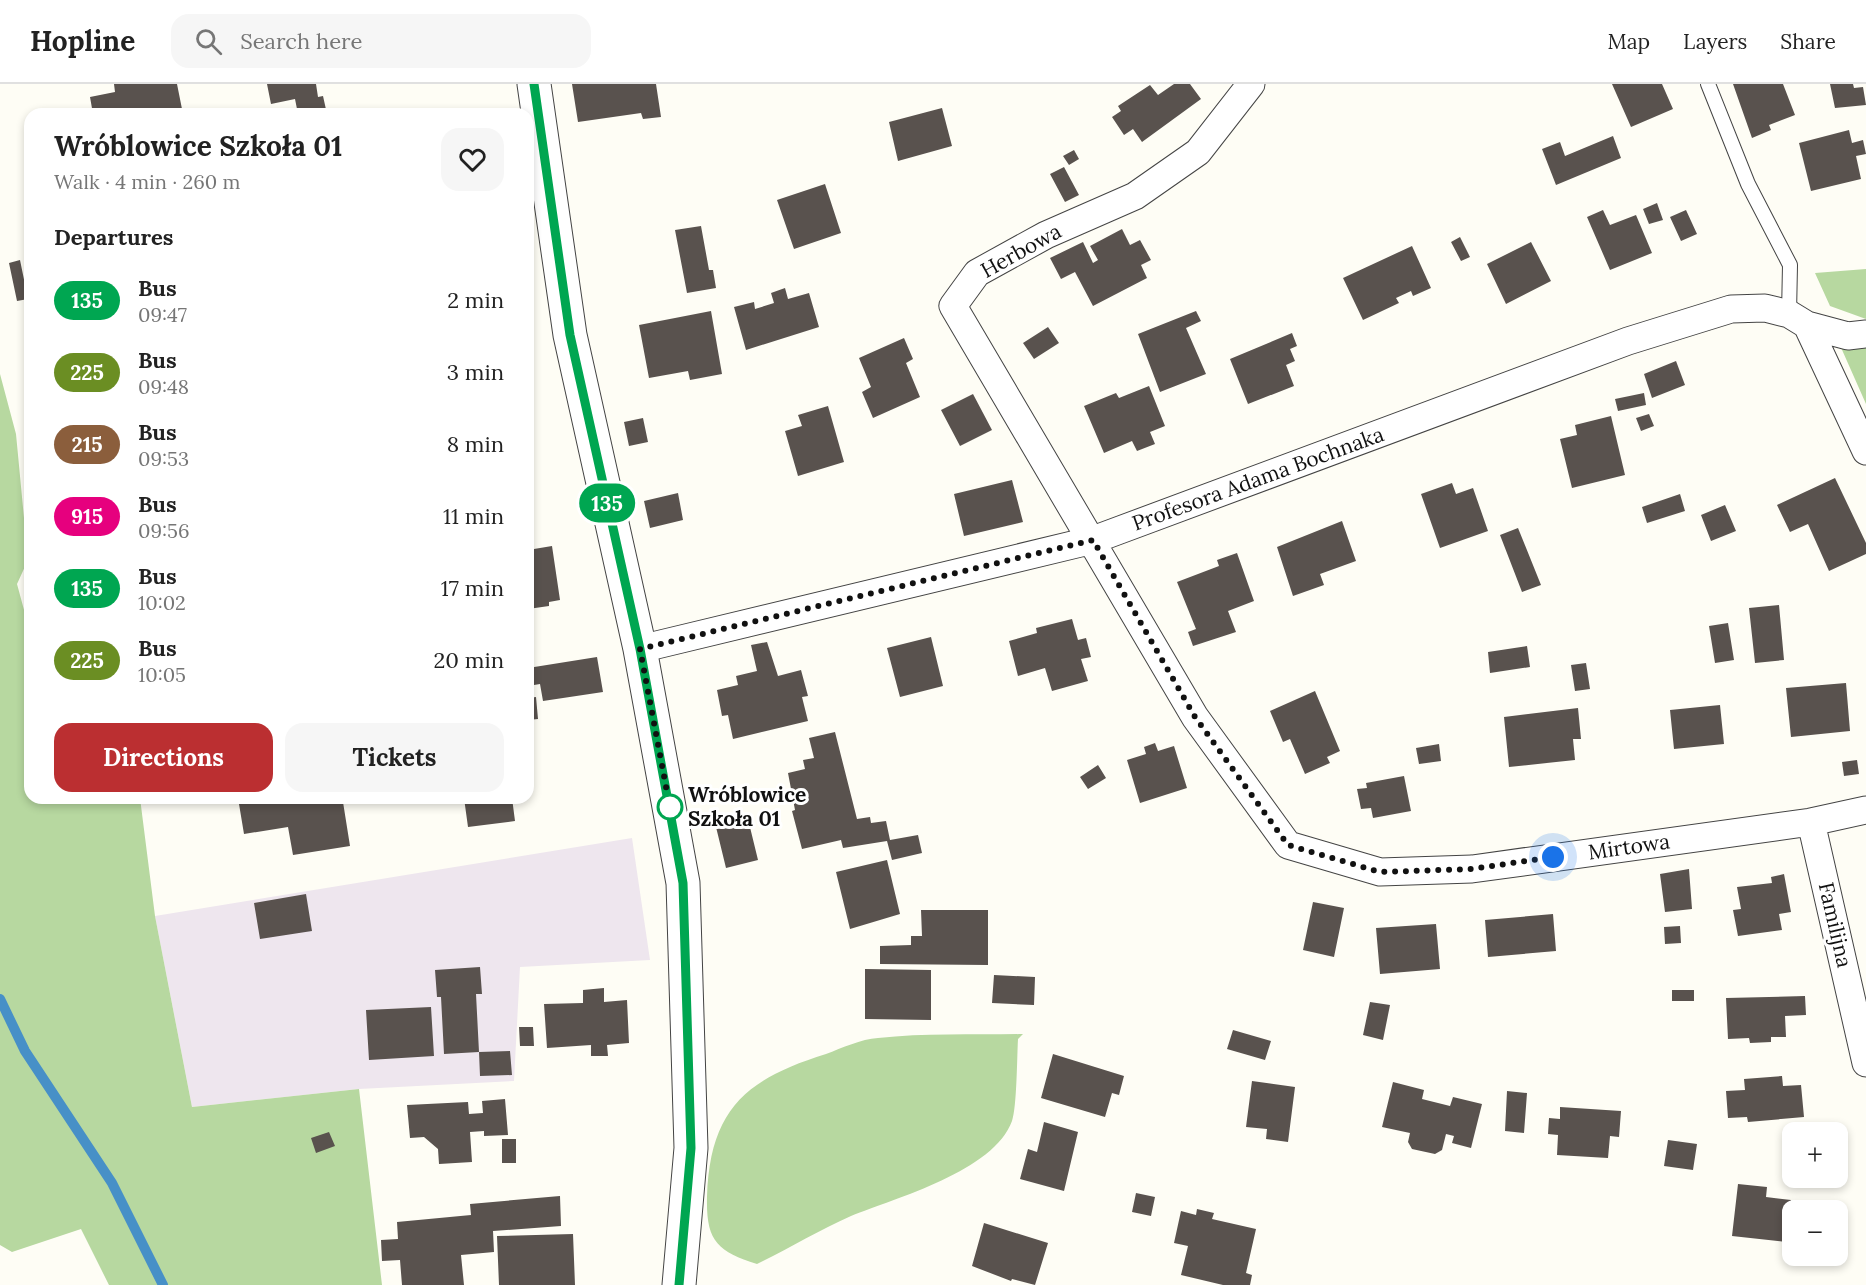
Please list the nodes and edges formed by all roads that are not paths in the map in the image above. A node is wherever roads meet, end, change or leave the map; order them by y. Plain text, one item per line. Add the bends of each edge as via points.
1 (534, 84) edge
2 (1251, 84) edge
3 (1708, 84) edge
4 (1798, 319) junction
5 (1866, 334) edge
6 (1866, 451) edge
7 (1093, 540) junction
8 (640, 649) junction
9 (1866, 810) edge
10 (1811, 822) junction
11 (1866, 1063) edge
12 (679, 1285) edge

1 - 8 street via 570,335
2 - 7 street, Herbowa via 1198,152 1135,196 1046,235 977,273 953,306
3 - 4 lane via 1748,184 1790,265
4 - 5 street, Profesora Adama Bochnaka via 1848,336
4 - 6 street
4 - 7 street, Profesora Adama Bochnaka via 1765,308 1731,309 1677,324
7 - 8 street, Profesora Adama Bochnaka
7 - 10 street, Mirtowa via 1195,717 1288,845 1380,872 1472,869
8 - 12 street via 683,883 691,1148
9 - 10 street, Mirtowa
10 - 11 street, Familijna

